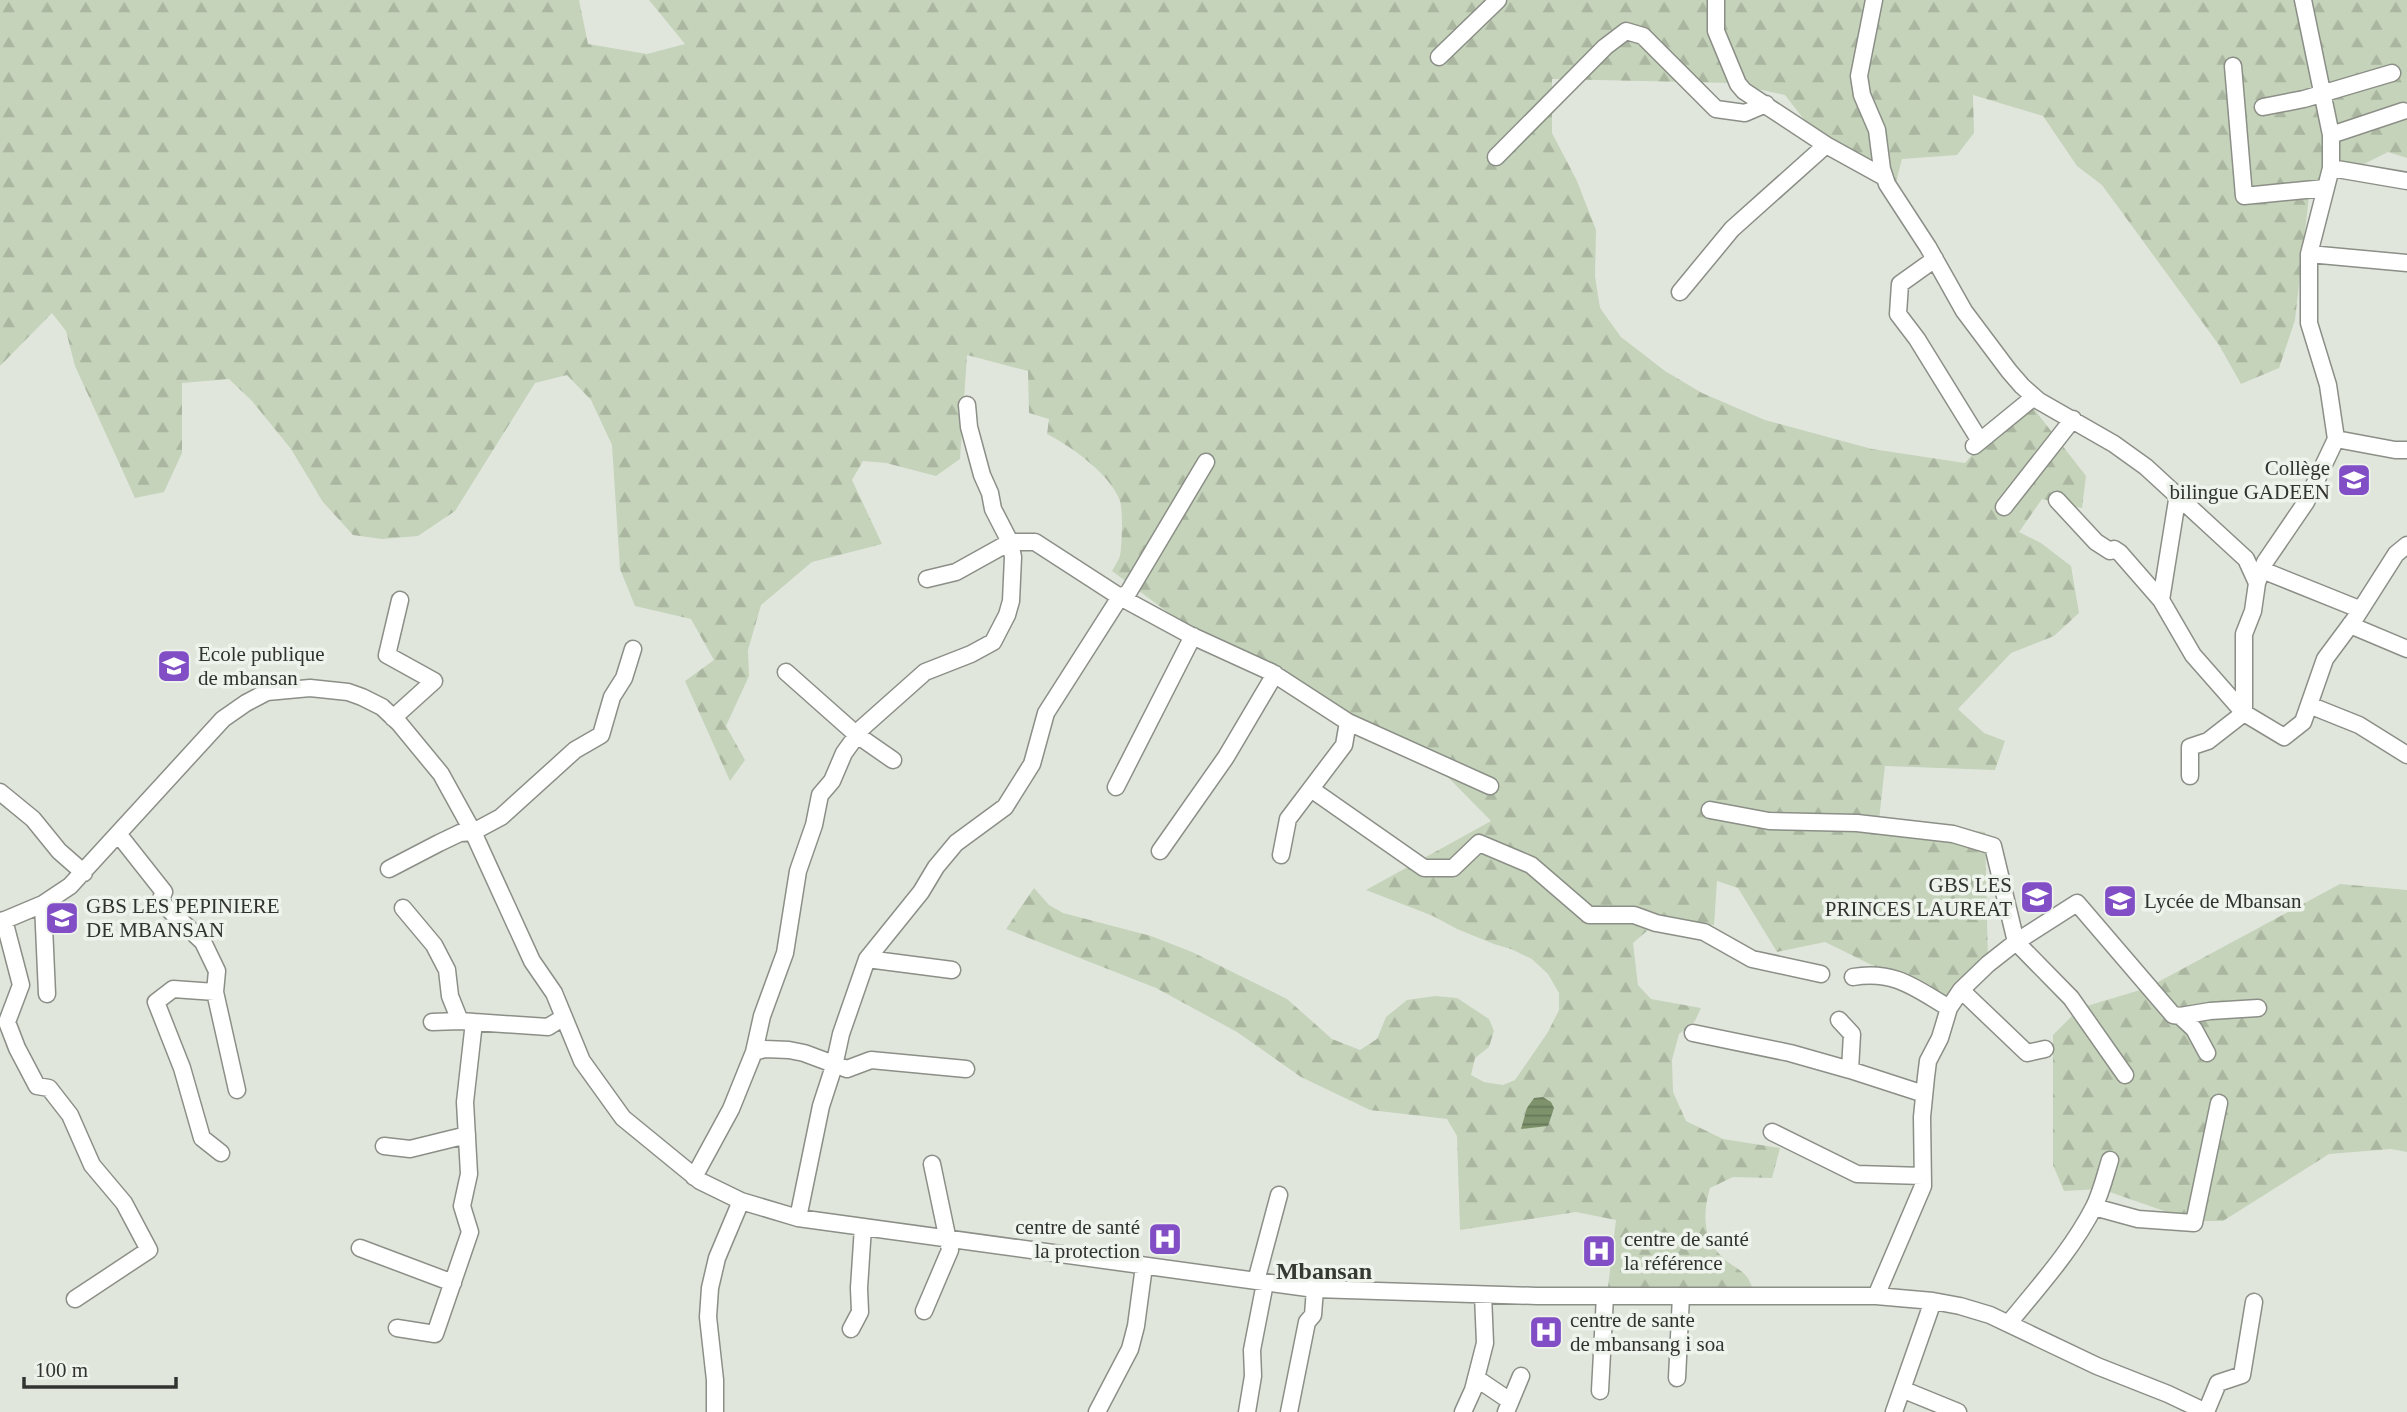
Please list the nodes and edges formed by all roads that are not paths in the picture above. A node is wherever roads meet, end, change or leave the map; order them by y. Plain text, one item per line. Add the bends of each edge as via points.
1 (1498, 0) edge
2 (1716, 0) edge
3 (1874, 0) edge
4 (2303, 0) edge
5 (1439, 57) dead end
6 (2233, 66) dead end
7 (2392, 73) dead end
8 (2324, 94) junction
9 (1766, 104) junction
10 (2263, 107) dead end
11 (2403, 111) dead end
12 (2331, 135) junction
13 (1826, 145) junction
14 (1496, 157) dead end
15 (2331, 168) junction
16 (1884, 177) junction
17 (2407, 181) edge
18 (2325, 188) junction
19 (2309, 254) junction
20 (1935, 259) junction
21 (2407, 263) edge
22 (1680, 292) dead end
23 (2034, 397) junction
24 (967, 405) dead end
25 (2073, 419) junction
26 (2336, 439) junction
27 (2407, 450) edge
28 (1206, 462) dead end
29 (2178, 494) junction
30 (2057, 500) dead end
31 (2004, 507) dead end
32 (1010, 542) junction
33 (2407, 545) edge
34 (2260, 576) junction
35 (928, 579) dead end
36 (1120, 597) junction
37 (400, 600) dead end
38 (2161, 600) junction
39 (2359, 609) junction
40 (2350, 625) junction
41 (1193, 636) junction
42 (633, 649) dead end
43 (2407, 649) edge
44 (786, 672) dead end
45 (1275, 674) junction
46 (2309, 705) junction
47 (2244, 713) junction
48 (393, 718) junction
49 (1348, 722) junction
50 (857, 735) junction
51 (2407, 755) edge
52 (893, 760) dead end
53 (2190, 776) dead end
54 (1490, 786) dead end
55 (1116, 787) dead end
56 (1311, 789) junction
57 (0, 792) edge
58 (1710, 810) dead end
59 (473, 832) junction
60 (119, 835) junction
61 (1160, 851) dead end
62 (1281, 855) dead end
63 (389, 869) dead end
64 (84, 873) junction
65 (43, 904) junction
66 (403, 908) dead end
67 (2, 921) edge
68 (2016, 942) junction
69 (867, 958) junction
70 (952, 970) dead end
71 (1821, 974) dead end
72 (1853, 977) dead end
73 (1961, 990) junction
74 (215, 992) junction
75 (47, 994) dead end
76 (1949, 1008) junction
77 (2258, 1008) dead end
78 (2180, 1016) junction
79 (564, 1017) junction
80 (1839, 1020) dead end
81 (432, 1022) dead end
82 (467, 1022) junction
83 (1693, 1033) dead end
84 (2045, 1049) dead end
85 (754, 1052) junction
86 (2207, 1053) dead end
87 (834, 1066) junction
88 (966, 1069) dead end
89 (1850, 1070) junction
90 (2126, 1075) dead end
91 (237, 1090) dead end
92 (1924, 1094) junction
93 (2219, 1103) dead end
94 (1772, 1132) dead end
95 (467, 1135) junction
96 (384, 1146) dead end
97 (221, 1153) dead end
98 (2110, 1160) dead end
99 (932, 1164) dead end
100 (1923, 1176) junction
101 (694, 1177) junction
102 (1279, 1195) dead end
103 (741, 1201) junction
104 (2094, 1207) junction
105 (798, 1218) junction
106 (863, 1227) junction
107 (947, 1238) junction
108 (360, 1248) dead end
109 (1144, 1266) junction
110 (1261, 1282) junction
111 (453, 1283) junction
112 (1315, 1289) junction
113 (1483, 1295) junction
114 (1605, 1296) junction
115 (1681, 1296) junction
116 (1876, 1296) junction
117 (75, 1299) dead end
118 (1933, 1301) junction
119 (2253, 1302) dead end
120 (924, 1311) dead end
121 (2009, 1323) junction
122 (397, 1328) dead end
123 (851, 1329) dead end
124 (1521, 1376) dead end
125 (1476, 1378) junction
126 (1676, 1378) dead end
127 (1903, 1390) junction
128 (1600, 1391) dead end
129 (1508, 1407) edge
130 (715, 1412) edge
131 (1097, 1412) edge
132 (1247, 1412) edge
133 (1289, 1412) edge
134 (1463, 1412) edge
135 (1894, 1412) edge
136 (1958, 1412) edge
137 (2206, 1412) edge

1 - 5 street
2 - 9 street via 1716,31 1738,84
3 - 16 street via 1859,76 1877,130
4 - 8 street
6 - 18 street via 2244,195
7 - 8 street
8 - 10 street
8 - 12 street
9 - 13 street
9 - 14 street via 1745,113 1716,109 1643,36 1626,31
11 - 12 street
12 - 15 street
13 - 16 street
13 - 22 street via 1732,229
15 - 17 street
15 - 18 street
16 - 20 street
18 - 19 street
19 - 21 street
19 - 26 street via 2309,323 2328,385
20 - 23 street via 1964,311
20 - 23 street via 1900,284 1898,314 1977,443
23 - 25 street
24 - 32 street via 993,509
25 - 29 street via 2136,459
25 - 31 street
26 - 27 street
26 - 34 street via 2306,502
28 - 36 street via 1128,593
29 - 34 street
29 - 38 street
30 - 38 street via 2096,542 2120,553
32 - 35 street via 956,572
32 - 36 street via 1035,542
32 - 50 street via 1011,601 993,642 925,672
33 - 39 street
34 - 39 street
34 - 47 street via 2244,634
36 - 41 street
36 - 69 street via 1046,713 1032,764 1005,807 956,843
37 - 48 street via 387,655 434,681
38 - 47 street via 2193,655
39 - 40 street
40 - 43 street
40 - 46 street via 2325,659
41 - 45 street
41 - 55 street
42 - 59 street via 601,735 575,750 501,817
44 - 50 street
45 - 49 street
45 - 61 street via 1226,757
46 - 47 street via 2303,722 2284,737
46 - 51 street via 2359,725
47 - 53 street via 2208,741 2190,747
48 - 59 street via 441,774
48 - 60 street via 382,707 348,692 310,688 267,692 223,719
49 - 54 street
49 - 56 street via 1344,745
50 - 52 street
50 - 85 street via 820,794 798,871 785,953
56 - 62 street via 1288,819
56 - 71 street via 1424,868 1453,868 1479,843 1531,865 1589,915 1634,915 1704,932 1752,960
57 - 64 street
58 - 68 street via 1769,821 1857,823 1953,834 1993,846
59 - 63 street via 439,842
59 - 79 street via 532,961
60 - 64 street
60 - 74 street via 164,892 160,901 203,942 218,971
64 - 65 street
65 - 67 street
65 - 75 street
66 - 82 street via 434,945 447,970 450,996
67 - 117 street via 21,985 7,1022 17,1048 37,1086 49,1088 70,1115 92,1165 124,1203 149,1250
68 - 73 street
68 - 78 street via 2077,903 2167,1009
68 - 90 street via 2071,998
69 - 70 street
69 - 87 street
72 - 76 street via 1886,975
73 - 76 street
73 - 84 street via 2027,1053
74 - 91 street
74 - 97 street via 173,989 156,1002 183,1068 202,1138
76 - 92 street via 1928,1061
77 - 78 street
78 - 86 street via 2194,1029
79 - 82 street via 548,1027
79 - 101 street via 582,1061 623,1118
80 - 89 street via 1852,1034
81 - 82 street
82 - 95 street
83 - 89 street
85 - 87 street via 789,1050
85 - 101 street via 731,1109
87 - 88 street via 847,1069 872,1060
87 - 105 street
89 - 92 street
92 - 100 street
93 - 104 street via 2194,1223 2138,1219
94 - 100 street via 1857,1174
95 - 96 street via 410,1149
95 - 111 street via 469,1174 462,1206 470,1232
98 - 104 street
99 - 107 street
100 - 116 street via 1923,1186
101 - 103 street
102 - 110 street
103 - 105 street
103 - 130 street via 710,1288
104 - 121 street
105 - 106 street
106 - 107 street
106 - 123 street via 860,1312
107 - 109 street
107 - 120 street via 950,1250
108 - 111 street
109 - 110 street
109 - 131 street via 1130,1349
110 - 112 street
110 - 132 street
111 - 122 street via 435,1334
112 - 113 street
112 - 133 street
113 - 114 street
113 - 125 street via 1485,1343
114 - 115 street
114 - 128 street
115 - 116 street
115 - 126 street
116 - 118 street
118 - 121 street
118 - 127 street
119 - 137 street via 2242,1375 2218,1383
121 - 137 street
124 - 129 street
125 - 129 street
125 - 134 street
127 - 135 street
127 - 136 street

